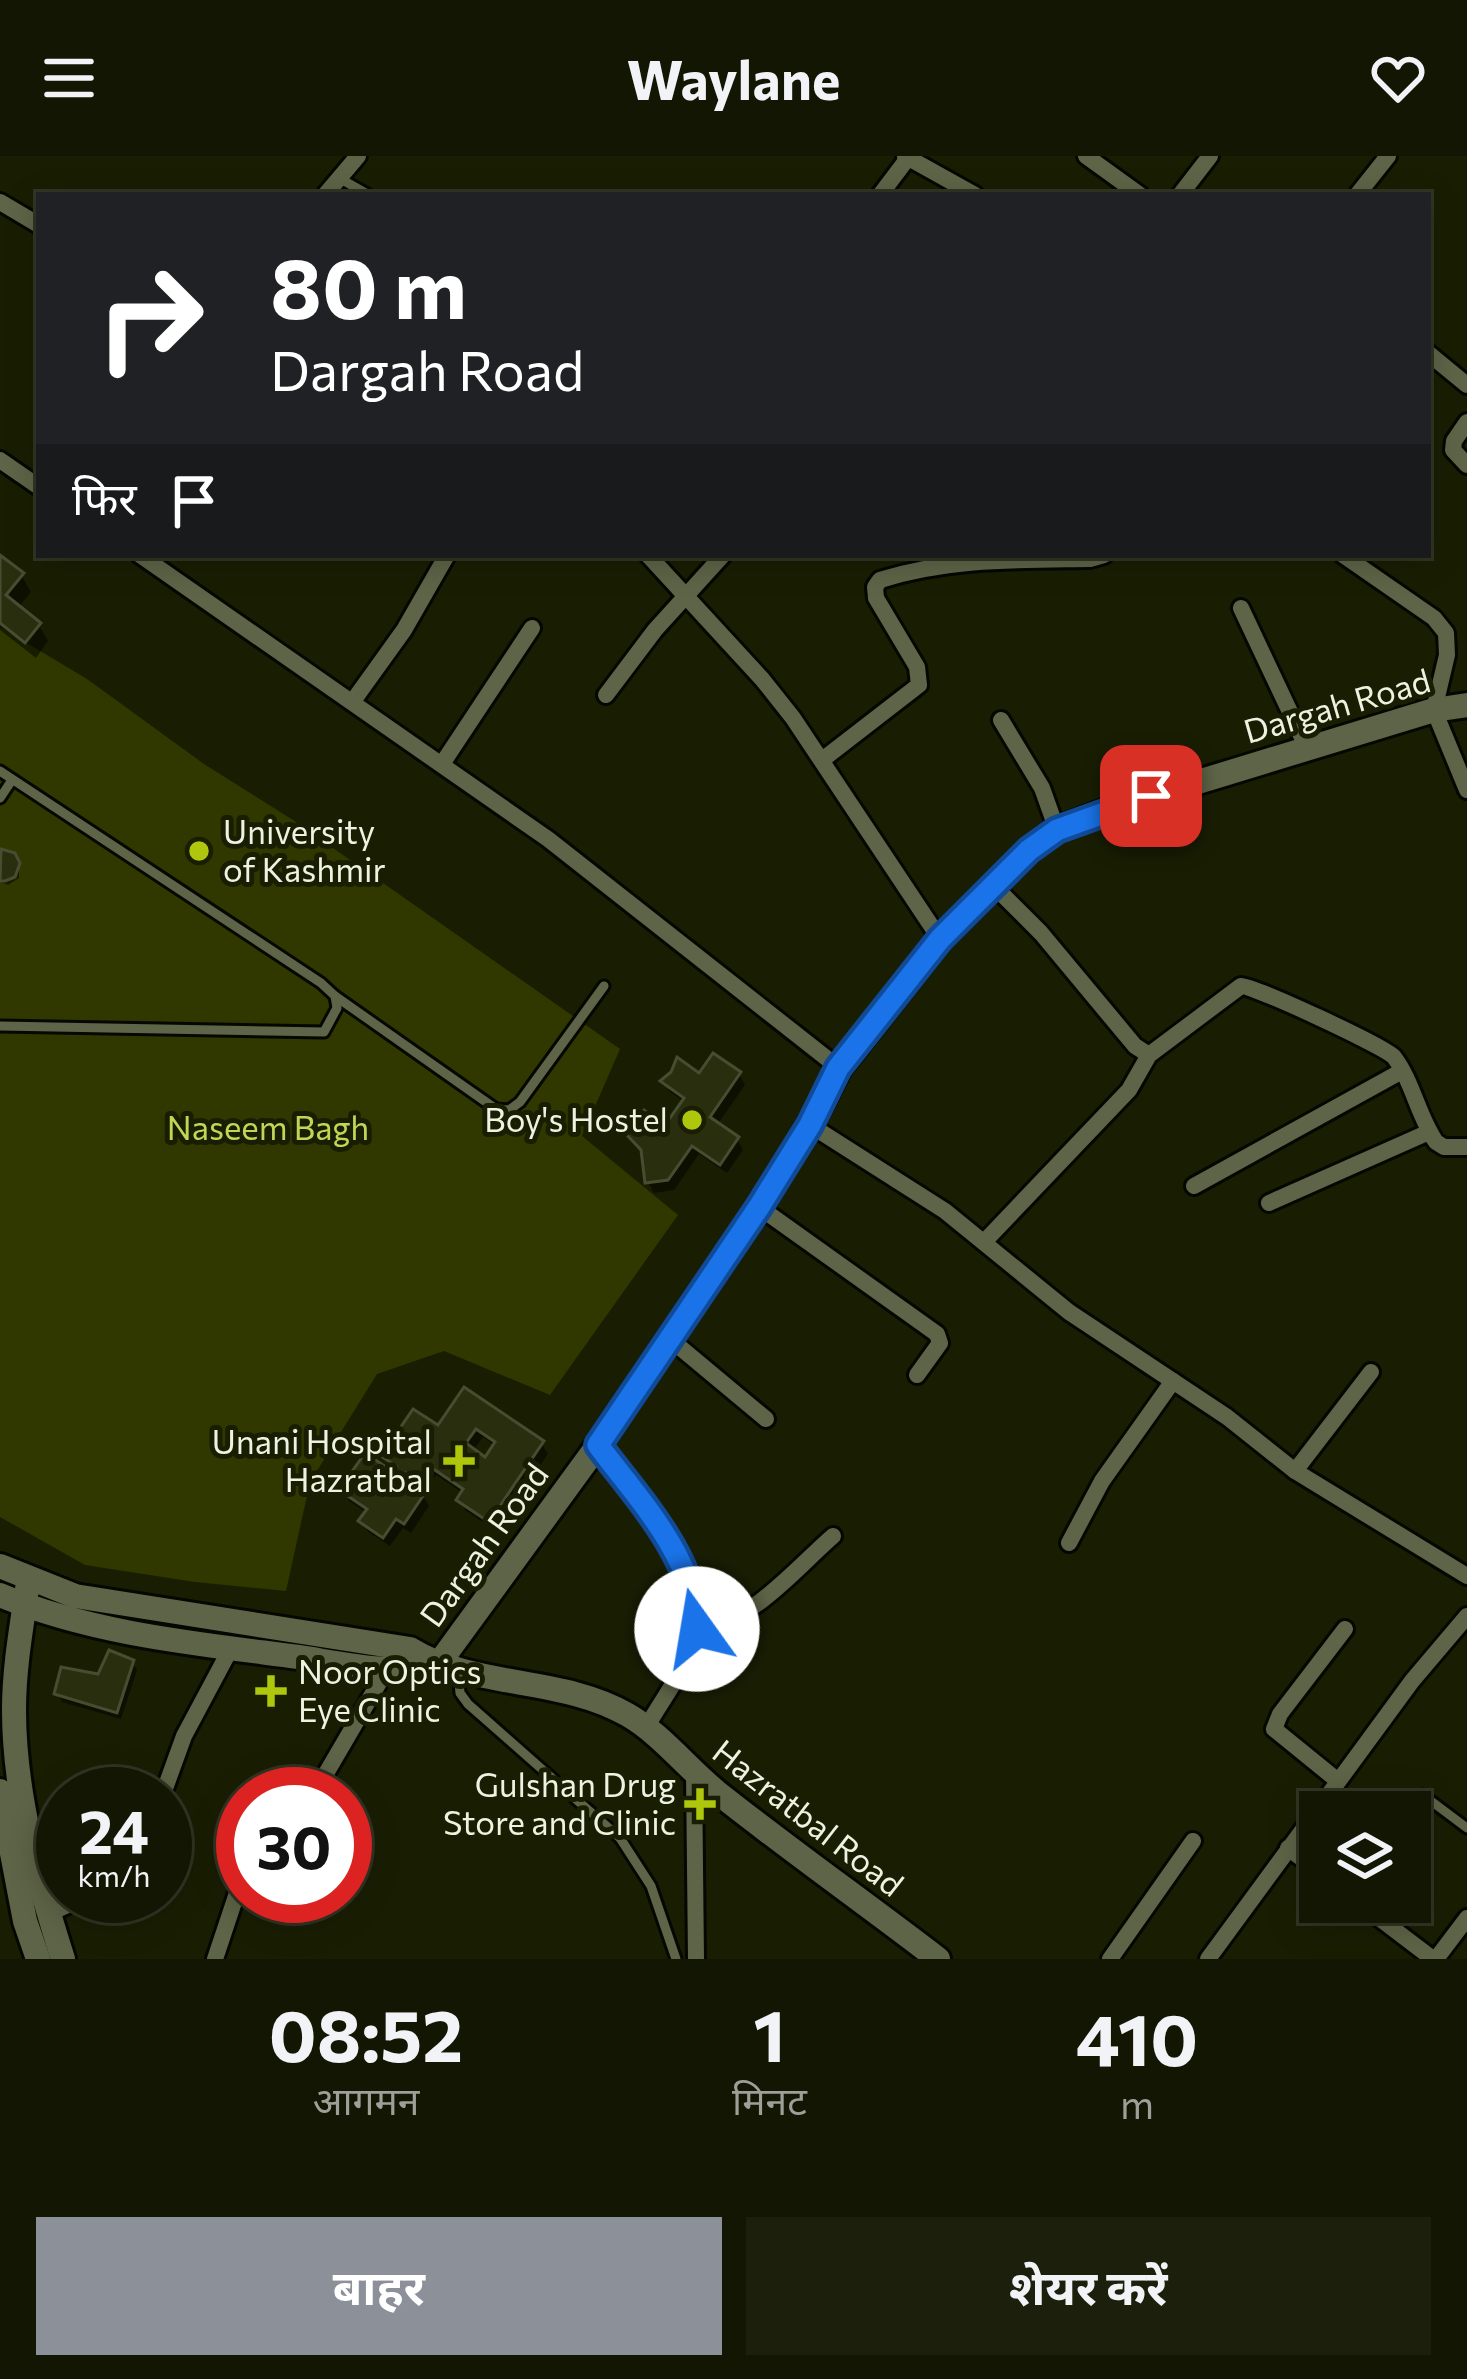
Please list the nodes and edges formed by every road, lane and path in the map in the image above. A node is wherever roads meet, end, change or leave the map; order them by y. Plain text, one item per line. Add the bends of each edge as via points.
1 (358, 156) edge
2 (1086, 156) edge
3 (1210, 156) edge
4 (1388, 156) edge
5 (907, 157) edge
6 (339, 178) junction
7 (327, 192) edge
8 (364, 192) edge
9 (882, 192) edge
10 (971, 192) edge
11 (1136, 192) edge
12 (1182, 192) edge
13 (1359, 192) edge
14 (0, 202) edge
15 (36, 223) edge
16 (1431, 355) edge
17 (1467, 385) edge
18 (1467, 422) edge
19 (0, 460) edge
20 (1467, 465) edge
21 (36, 485) edge
22 (144, 558) edge
23 (444, 558) edge
24 (651, 558) edge
25 (720, 558) edge
26 (1094, 558) edge
27 (1347, 558) edge
28 (686, 596) junction
29 (1240, 608) dead end
30 (532, 628) dead end
31 (606, 694) dead end
32 (353, 701) junction
33 (1467, 705) edge
34 (1434, 710) junction
35 (1001, 720) dead end
36 (1307, 748) junction
37 (822, 760) junction
38 (442, 764) junction
39 (0, 771) edge
40 (12, 780) junction
41 (1467, 790) edge
42 (0, 798) edge
43 (1057, 830) junction
44 (994, 886) junction
45 (940, 939) junction
46 (604, 986) dead end
47 (335, 996) junction
48 (0, 1026) edge
49 (1149, 1055) junction
50 (838, 1068) junction
51 (1402, 1070) junction
52 (810, 1125) junction
53 (1430, 1132) junction
54 (1467, 1148) edge
55 (1194, 1186) dead end
56 (1269, 1203) dead end
57 (759, 1207) junction
58 (984, 1242) junction
59 (670, 1339) junction
60 (1371, 1372) dead end
61 (917, 1375) dead end
62 (1173, 1381) junction
63 (766, 1419) dead end
64 (598, 1445) junction
65 (1294, 1472) junction
66 (833, 1536) dead end
67 (1069, 1543) dead end
68 (1467, 1576) edge
69 (9, 1591) edge
70 (1467, 1616) edge
71 (697, 1629) junction
72 (1345, 1629) dead end
73 (231, 1648) junction
74 (447, 1668) junction
75 (387, 1670) junction
76 (646, 1728) junction
77 (173, 1767) edge
78 (330, 1767) edge
79 (694, 1773) junction
80 (1338, 1781) junction
81 (0, 1791) edge
82 (1431, 1801) edge
83 (1467, 1828) edge
84 (1193, 1841) dead end
85 (1288, 1848) junction
86 (1299, 1857) edge
87 (36, 1858) edge
88 (1467, 1918) edge
89 (51, 1923) edge
90 (227, 1923) edge
91 (1386, 1923) edge
92 (38, 1959) edge
93 (63, 1959) edge
94 (215, 1959) edge
95 (676, 1959) edge
96 (696, 1959) edge
97 (938, 1959) edge
98 (1110, 1959) edge
99 (1208, 1959) edge
100 (1434, 1959) edge

1 - 6 street
2 - 11 street
3 - 12 street
4 - 13 street
5 - 9 street
5 - 10 street
6 - 7 street
6 - 8 lane
14 - 15 street
16 - 17 street
18 - 20 street via 1453,450
19 - 21 street
22 - 32 street
23 - 32 street
24 - 28 street
25 - 28 street
26 - 37 street via 984,559 880,580 876,598 917,667 919,685
27 - 34 street via 1446,633
28 - 31 street
28 - 37 street
29 - 36 street
30 - 38 street
32 - 38 street
33 - 34 main road, Dargah Road
34 - 36 main road, Dargah Road
34 - 41 street
35 - 43 street
36 - 43 main road, Dargah Road
37 - 45 street
38 - 50 street via 603,880
39 - 40 lane
40 - 42 lane
40 - 47 lane
43 - 44 main road, Dargah Road
44 - 45 main road, Dargah Road
44 - 49 street
45 - 50 main road, Dargah Road
46 - 47 lane via 509,1111
47 - 48 lane via 338,1008 324,1032
49 - 51 street via 1248,985 1384,1048
49 - 58 street via 1130,1090
50 - 52 main road, Dargah Road
51 - 53 street
51 - 55 street
52 - 57 main road, Dargah Road
52 - 58 street
53 - 54 street via 1444,1148
53 - 56 street
57 - 59 main road, Dargah Road
57 - 61 street via 937,1334 940,1343
58 - 62 street
59 - 63 street
59 - 64 main road, Dargah Road
60 - 65 street
62 - 65 street
62 - 67 street
64 - 71 street via 674,1552
64 - 74 main road, Dargah Road
65 - 68 street
66 - 71 street via 740,1616
69 - 73 main road, Hazratbal Road via 71,1619
69 - 74 main road, Hazratbal Road via 410,1649
69 - 87 main road via 20,1783
70 - 80 street
71 - 76 street
72 - 80 street via 1274,1729
73 - 75 main road, Hazratbal Road
73 - 77 street
74 - 75 main road, Hazratbal Road
74 - 76 main road, Hazratbal Road via 605,1704
74 - 95 lane via 468,1703 620,1838 651,1886
75 - 78 street
76 - 79 main road, Hazratbal Road
79 - 96 street
79 - 97 main road, Hazratbal Road
80 - 85 street
81 - 92 main road
82 - 83 lane
84 - 98 street
85 - 86 street
85 - 99 street
88 - 100 street
89 - 93 main road
90 - 94 street
91 - 100 street

